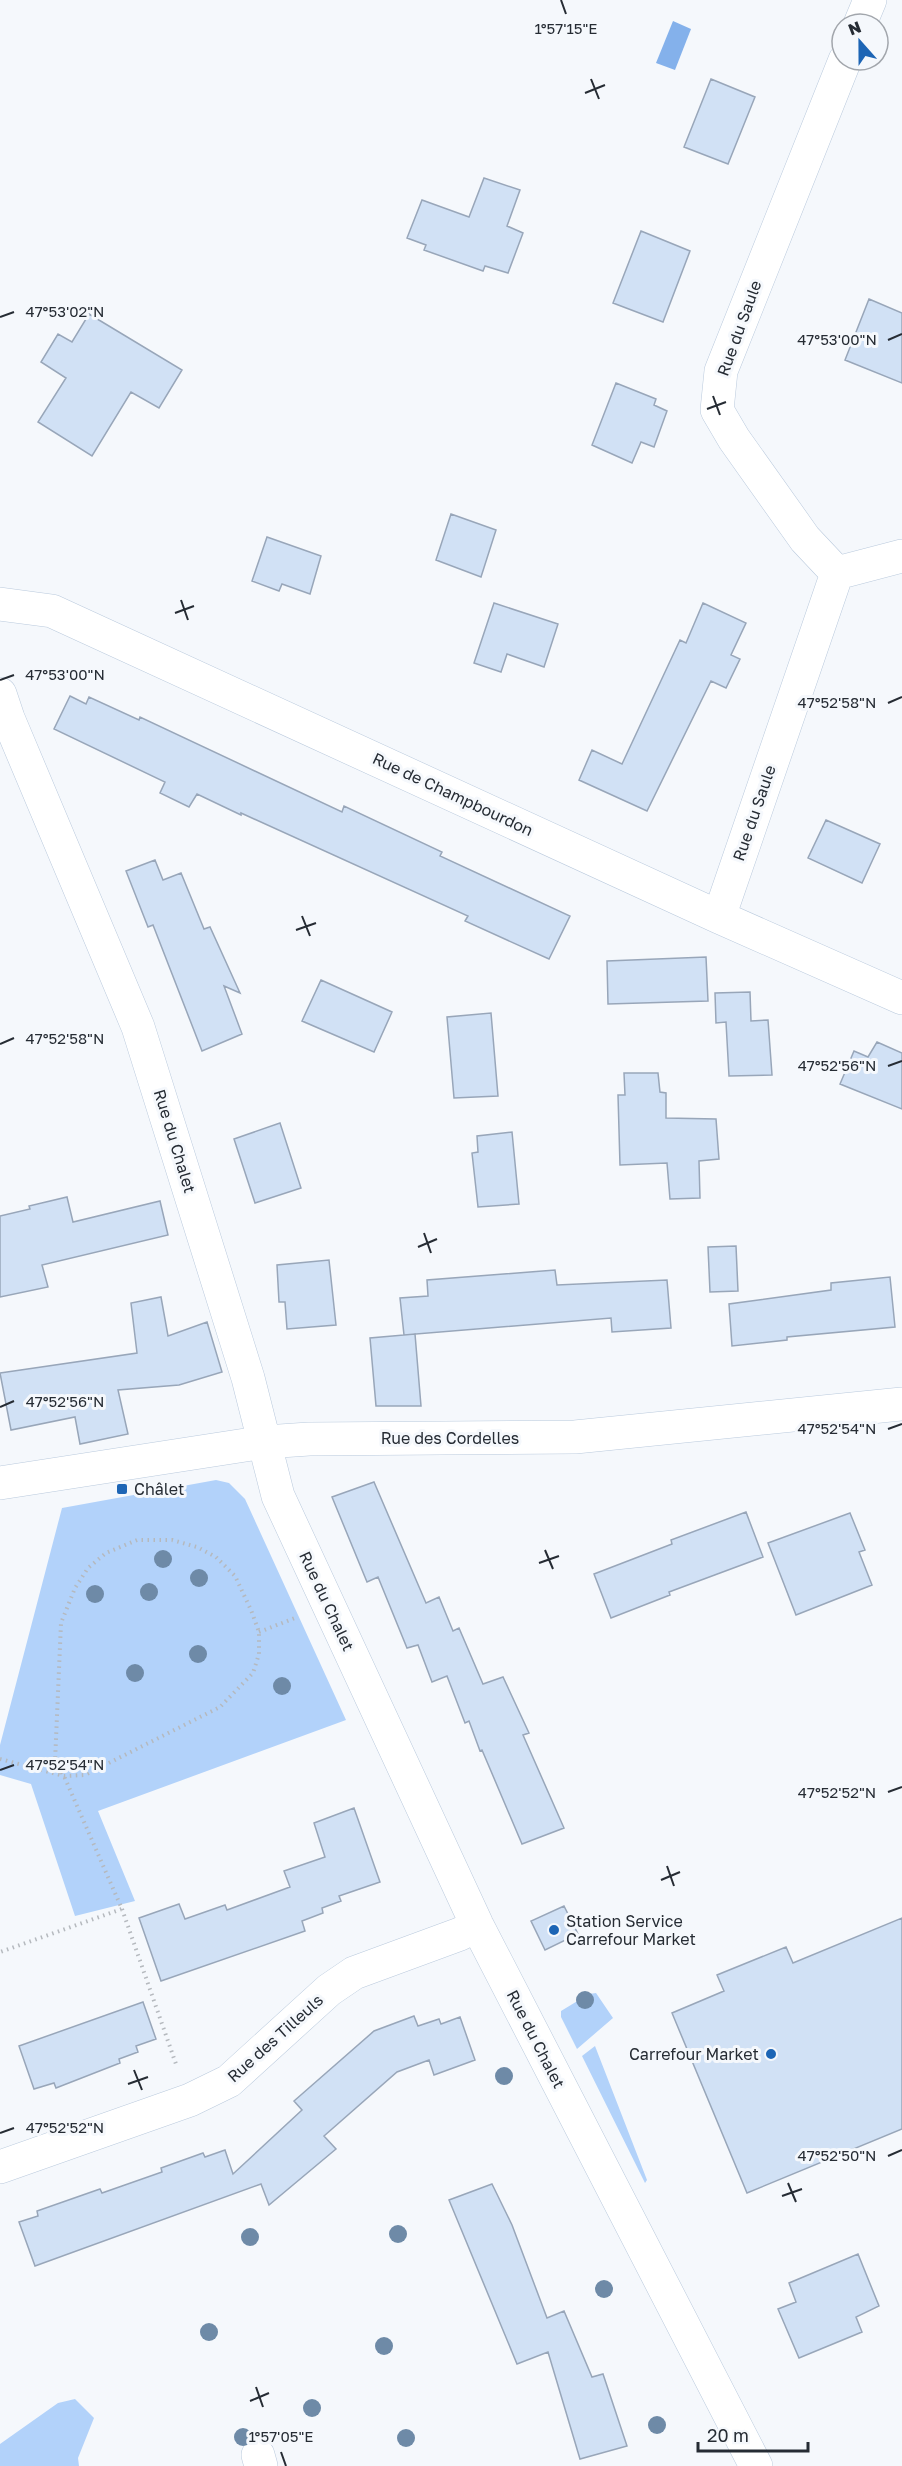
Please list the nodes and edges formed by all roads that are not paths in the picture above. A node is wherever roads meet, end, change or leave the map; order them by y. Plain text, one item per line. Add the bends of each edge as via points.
1 (840, 72) edge
2 (902, 556) edge
3 (837, 573) junction
4 (0, 604) edge
5 (0, 694) edge
6 (719, 916) junction
7 (902, 998) edge
8 (902, 1404) edge
9 (265, 1442) junction
10 (0, 1483) edge
11 (477, 1925) junction
12 (0, 2167) edge
13 (756, 2466) edge

1 - 3 street, Rue du Saule via 721,371 717,410 805,539
2 - 3 street
3 - 6 street, Rue du Saule
4 - 6 street, Rue de Champbourdon via 51,611
5 - 9 street, Rue du Chalet via 138,1027
6 - 7 street, Rue de Champbourdon
8 - 9 street, Rue des Cordelles via 576,1437
9 - 10 street, Rue des Cordelles
9 - 11 street, Rue du Chalet via 278,1496
11 - 12 street, Rue des Tilleuls via 354,1973 329,1990 229,2081 190,2100
11 - 13 street, Rue du Chalet

